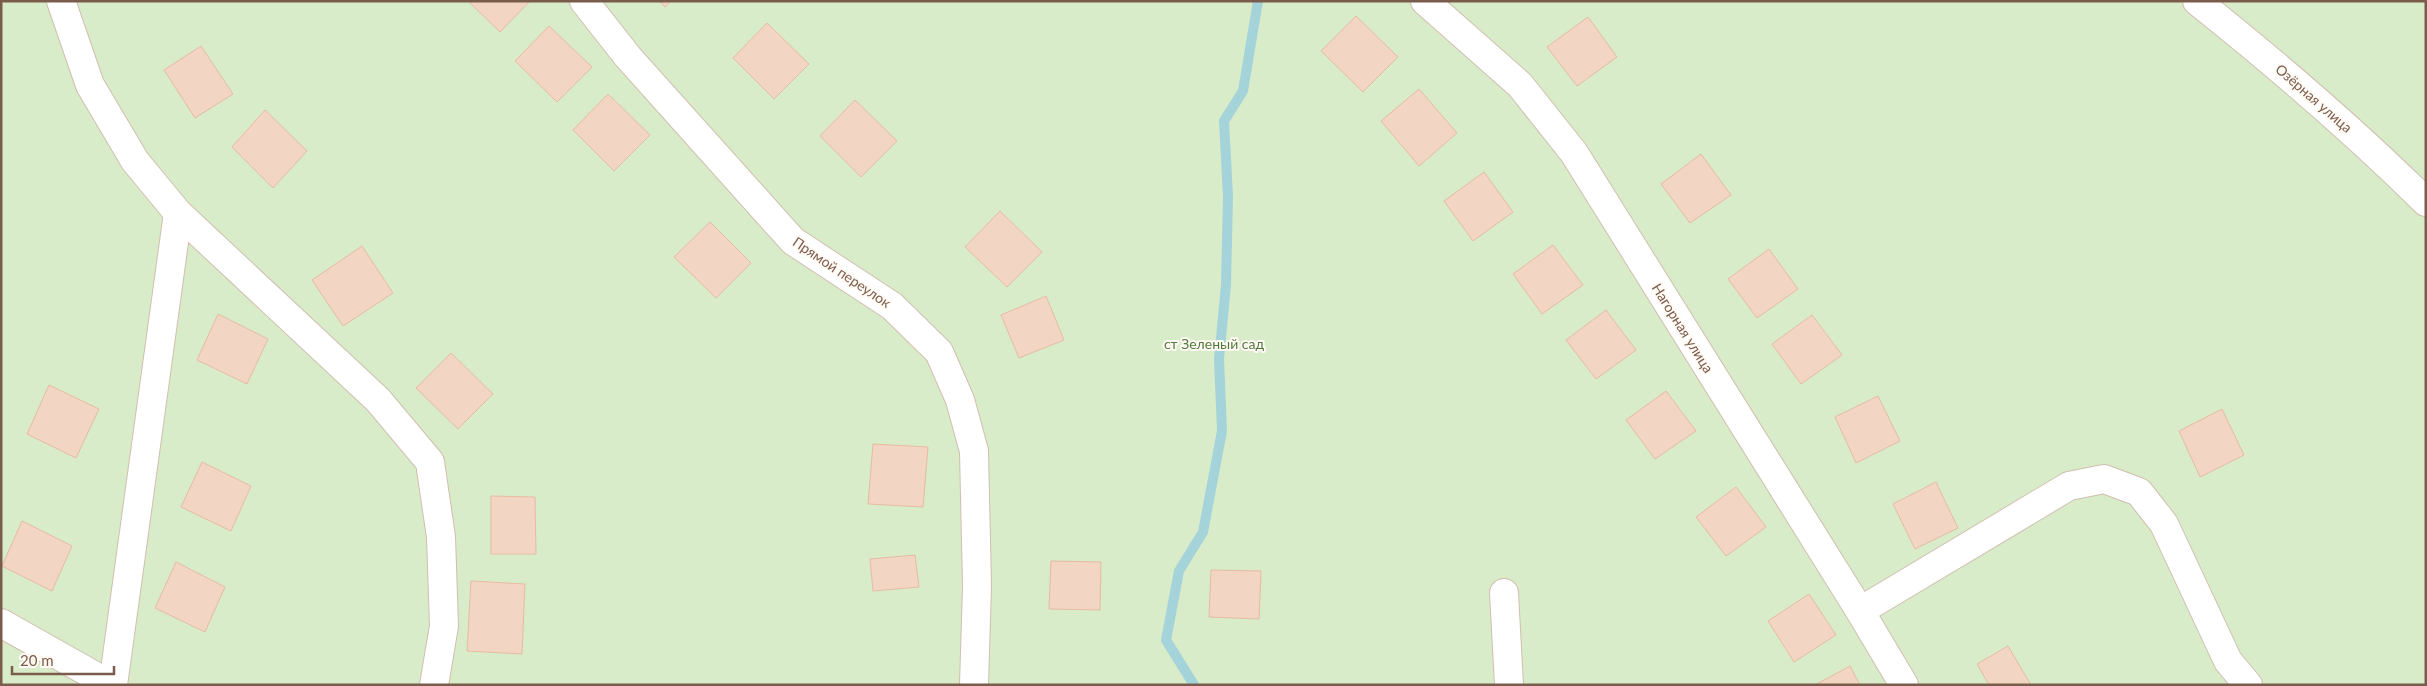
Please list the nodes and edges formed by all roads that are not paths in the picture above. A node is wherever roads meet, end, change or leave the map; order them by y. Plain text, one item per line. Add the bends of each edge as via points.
1 (61, 1) edge
2 (584, 1) edge
3 (1425, 1) edge
4 (2196, 1) edge
5 (2426, 202) edge
6 (178, 213) junction
7 (1504, 593) dead end
8 (1860, 611) junction
9 (1, 624) edge
10 (112, 685) edge
11 (434, 685) edge
12 (974, 685) edge
13 (1509, 685) edge
14 (1904, 685) edge
15 (2248, 685) edge

1 - 6 street via 90,85 135,161
2 - 12 street, Прямой переулок via 628,57 793,241 892,306 939,352 960,400 974,451 977,586
3 - 8 street, Нагорная улица via 1520,85 1574,153
4 - 5 street, Озёрная улица via 2267,57 2372,148
6 - 10 street
6 - 11 street via 378,400 430,462 441,537 444,626
7 - 13 street
8 - 14 street, Нагорная улица
8 - 15 street via 2070,486 2104,479 2139,492 2164,524 2228,661
9 - 10 street

